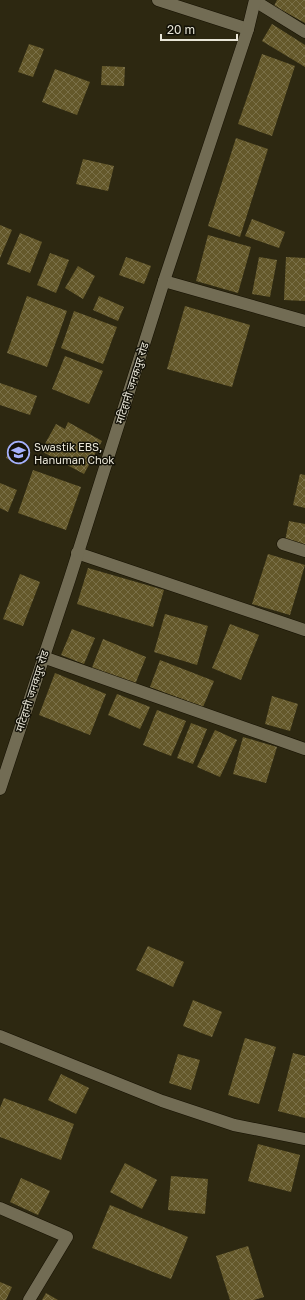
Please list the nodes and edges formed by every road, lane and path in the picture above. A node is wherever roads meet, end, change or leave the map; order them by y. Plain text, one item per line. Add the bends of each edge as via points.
1 (158, 0) edge
2 (255, 0) edge
3 (248, 29) junction
4 (305, 32) edge
5 (164, 281) junction
6 (305, 321) edge
7 (283, 544) dead end
8 (305, 551) edge
9 (77, 553) junction
10 (305, 630) edge
11 (43, 657) junction
12 (305, 750) edge
13 (0, 789) edge
14 (0, 1036) edge
15 (305, 1139) edge
16 (0, 1208) edge
17 (29, 1300) edge

1 - 3 street
2 - 3 street, मटिहानी जनकपुर रोड
2 - 4 street
3 - 5 street, मटिहानी जनकपुर रोड
5 - 6 street
5 - 9 street, मटिहानी जनकपुर रोड
7 - 8 street
9 - 10 street
9 - 11 street, मटिहानी जनकपुर रोड
11 - 12 street
11 - 13 street, मटिहानी जनकपुर रोड
14 - 15 street via 176,1106 234,1125
16 - 17 street via 67,1237

